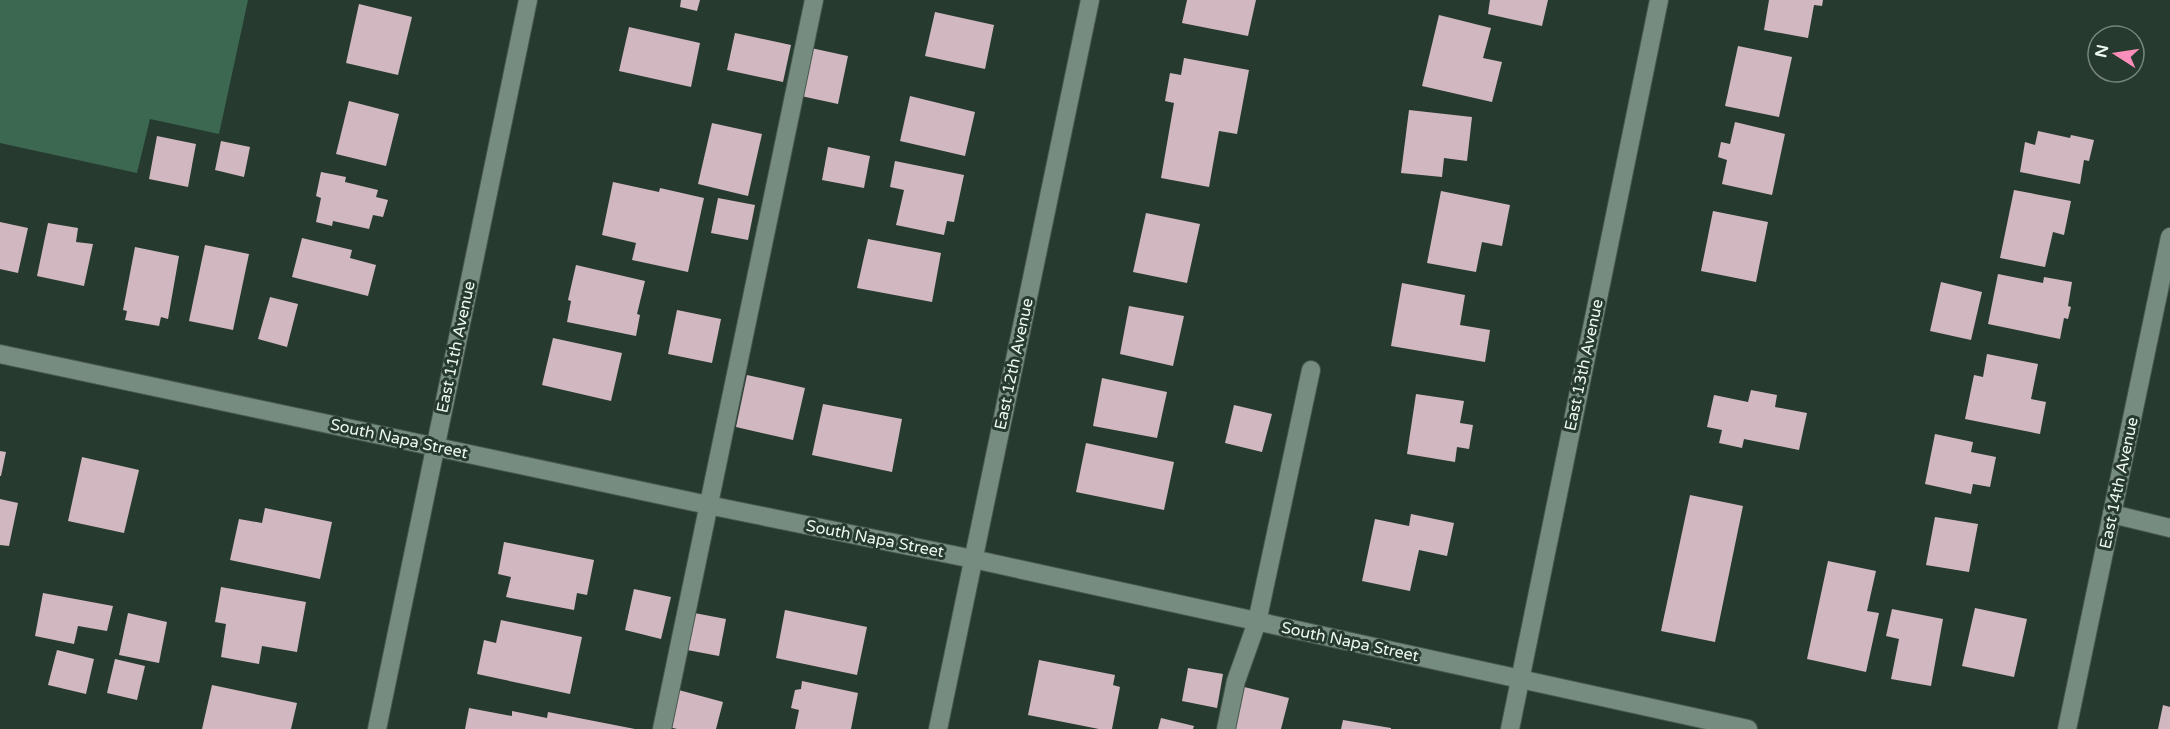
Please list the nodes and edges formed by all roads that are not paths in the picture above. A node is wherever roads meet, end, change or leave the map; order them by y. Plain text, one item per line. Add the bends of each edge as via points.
1 (528, 0) edge
2 (813, 0) edge
3 (1090, 0) edge
4 (1659, 0) edge
5 (2170, 237) edge
6 (0, 354) edge
7 (1311, 370) dead end
8 (436, 446) junction
9 (708, 505) junction
10 (2112, 514) junction
11 (2170, 528) edge
12 (973, 559) junction
13 (1257, 622) junction
14 (1520, 680) junction
15 (377, 729) edge
16 (662, 729) edge
17 (938, 729) edge
18 (1226, 729) edge
19 (1510, 729) edge
20 (1748, 729) edge
21 (2067, 729) edge

1 - 8 street, East 11th Avenue
2 - 9 street
3 - 12 street, East 12th Avenue
4 - 14 street, East 13th Avenue
5 - 10 street, East 14th Avenue
6 - 8 street, South Napa Street
7 - 13 street
8 - 9 street, South Napa Street
8 - 15 street, East 11th Avenue
9 - 12 street, South Napa Street
9 - 16 street
10 - 11 street
10 - 21 street, East 14th Avenue
12 - 13 street, South Napa Street
12 - 17 street, East 12th Avenue
13 - 14 street, South Napa Street
13 - 18 street via 1236,681
14 - 19 street, East 13th Avenue
14 - 20 street, South Napa Street

